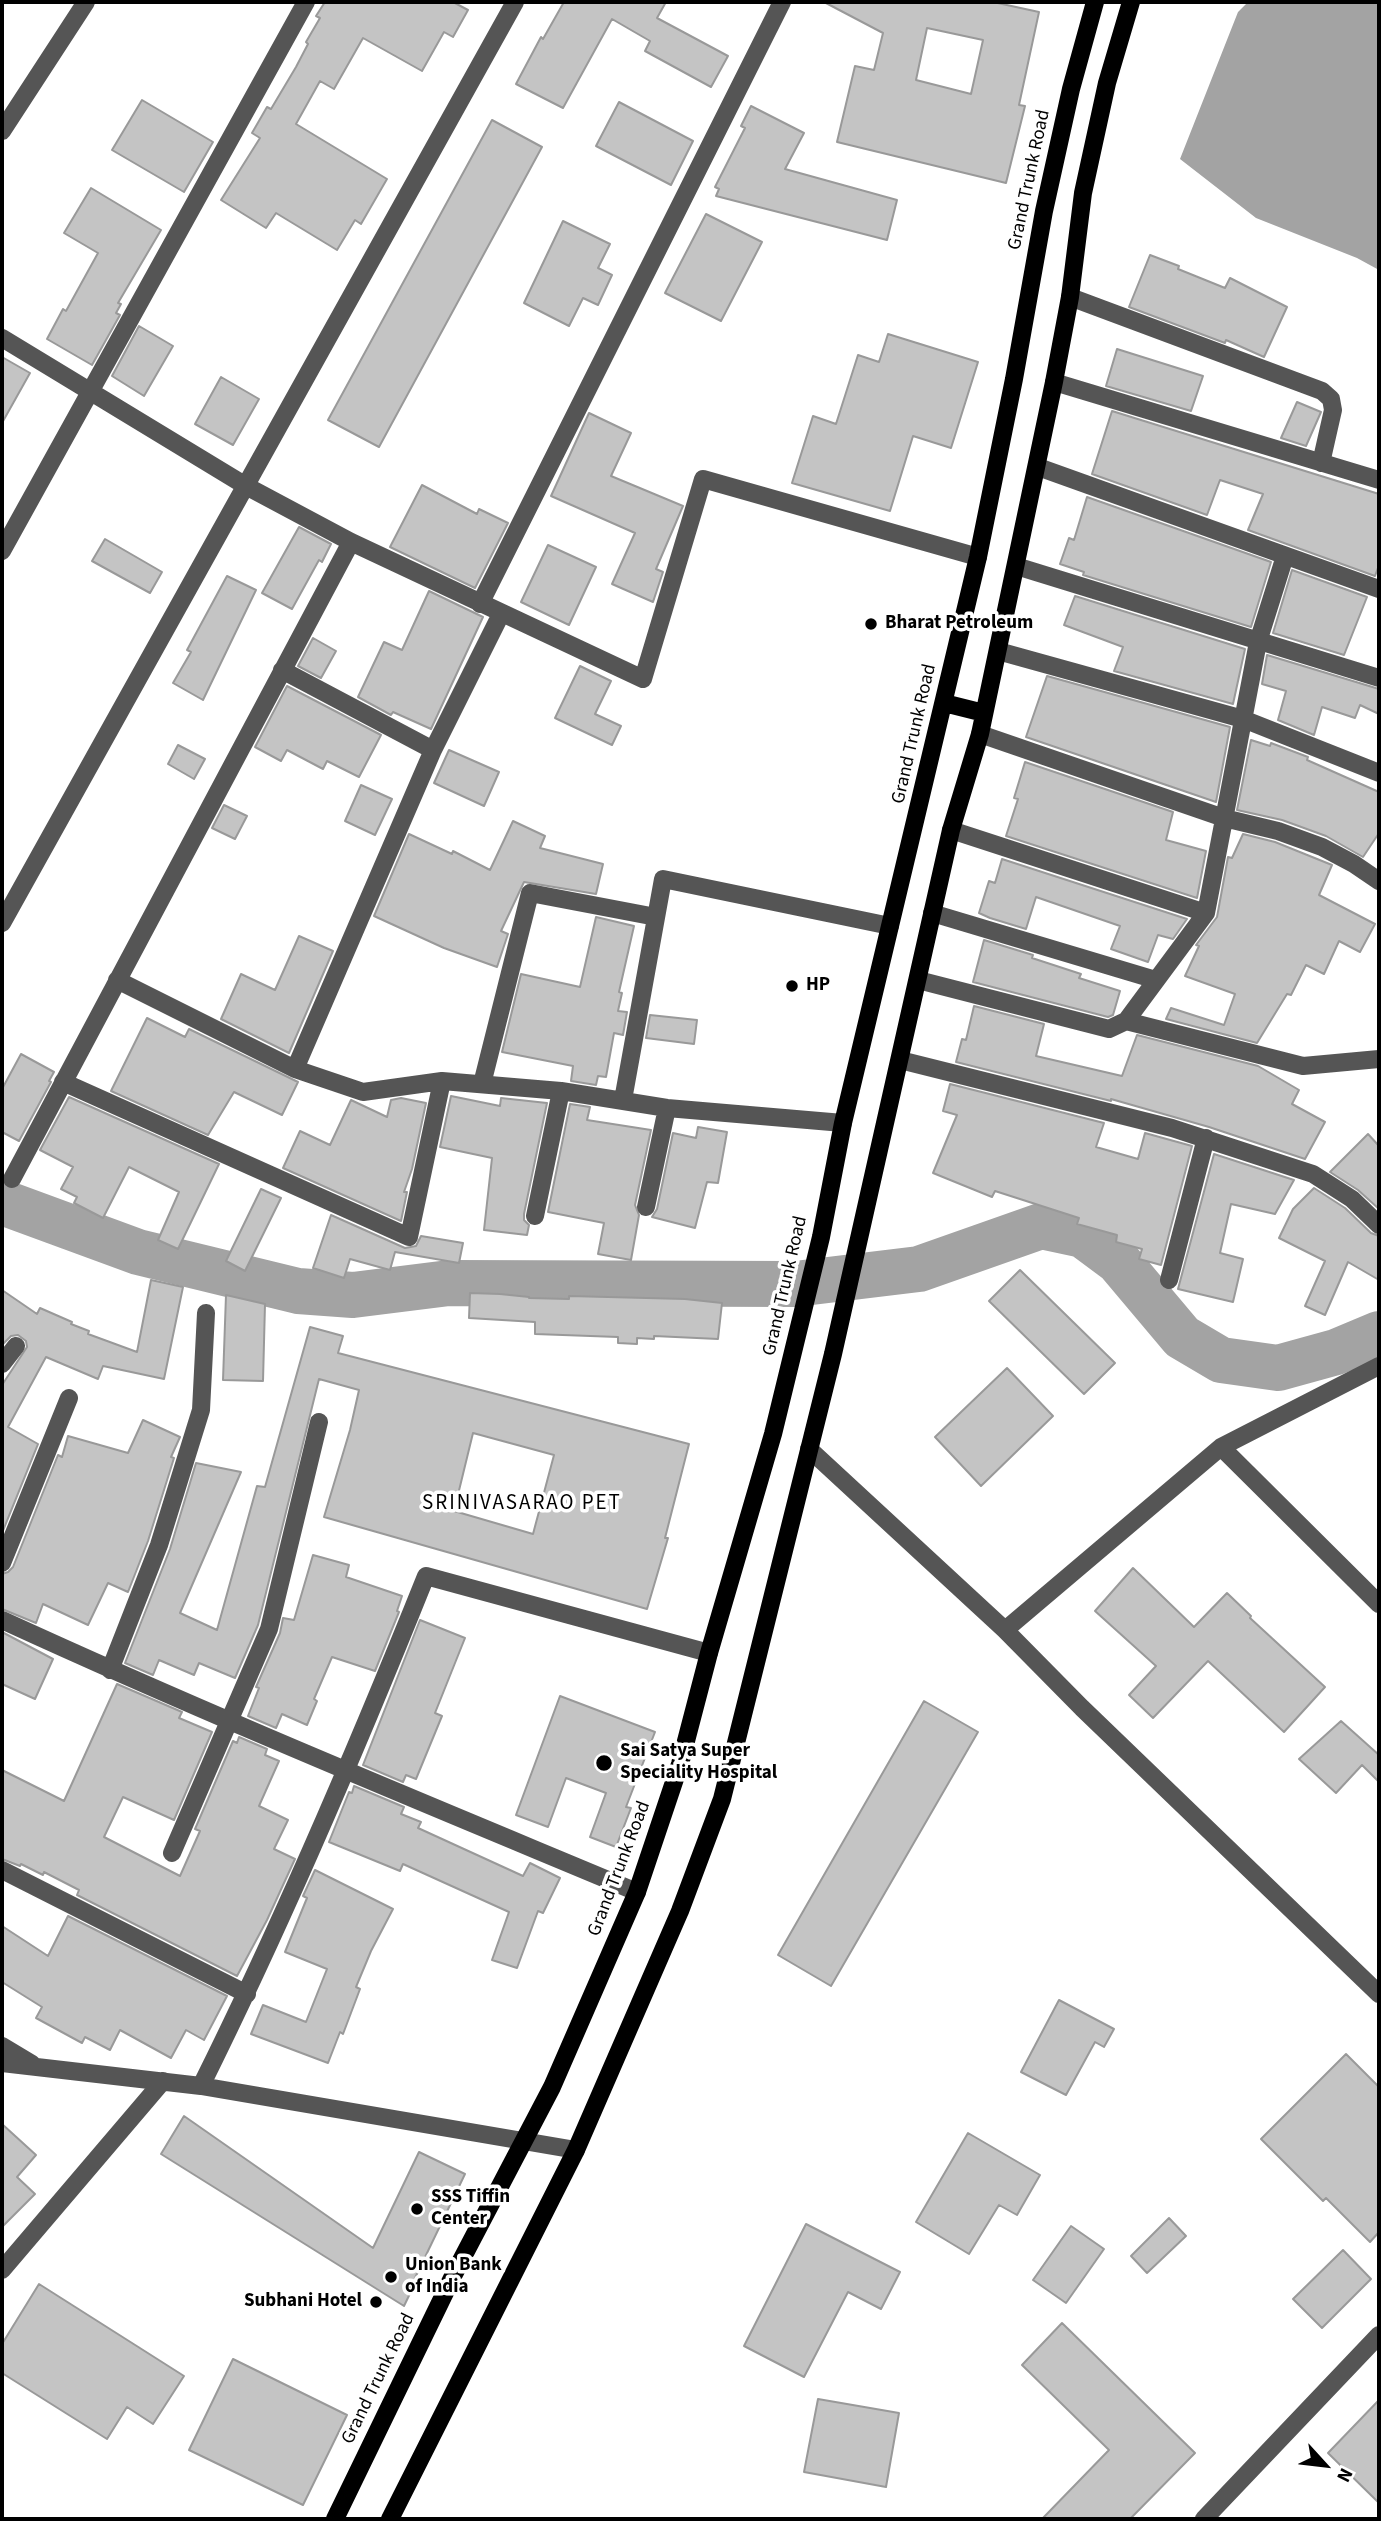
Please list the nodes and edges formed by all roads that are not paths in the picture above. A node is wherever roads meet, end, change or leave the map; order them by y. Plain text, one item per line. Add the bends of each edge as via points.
1 (86, 2) edge
2 (306, 2) edge
3 (514, 2) edge
4 (782, 2) edge
5 (1096, 2) edge
6 (1131, 2) edge
7 (2, 131) edge
8 (1070, 297) junction
9 (2, 338) edge
10 (1054, 382) junction
11 (90, 392) junction
12 (1321, 463) junction
13 (1038, 467) junction
14 (1379, 480) edge
15 (246, 486) junction
16 (351, 542) junction
17 (2, 551) edge
18 (1285, 556) junction
19 (978, 557) junction
20 (1016, 566) junction
21 (1379, 589) edge
22 (480, 604) junction
23 (501, 614) junction
24 (1258, 642) junction
25 (998, 651) junction
26 (282, 670) junction
27 (1379, 678) edge
28 (944, 703) junction
29 (984, 713) junction
30 (1243, 719) junction
31 (980, 734) junction
32 (433, 750) junction
33 (1379, 773) edge
34 (1224, 818) junction
35 (951, 830) junction
36 (1379, 881) edge
37 (932, 913) junction
38 (1206, 913) junction
39 (656, 917) junction
40 (2, 923) edge
41 (890, 926) junction
42 (117, 980) junction
43 (918, 980) junction
44 (1156, 980) junction
45 (1126, 1021) junction
46 (1379, 1059) edge
47 (900, 1060) junction
48 (295, 1069) junction
49 (442, 1080) junction
50 (63, 1082) junction
51 (482, 1084) junction
52 (561, 1091) junction
53 (622, 1100) junction
54 (667, 1108) junction
55 (843, 1123) junction
56 (1206, 1138) junction
57 (12, 1179) dead end
58 (646, 1207) dead end
59 (535, 1216) dead end
60 (1379, 1224) edge
61 (1169, 1280) dead end
62 (206, 1314) dead end
63 (16, 1346) dead end
64 (2, 1364) edge
65 (1379, 1366) edge
66 (69, 1398) dead end
67 (319, 1422) dead end
68 (1221, 1447) junction
69 (809, 1449) junction
70 (2, 1563) edge
71 (1379, 1604) edge
72 (2, 1620) edge
73 (1005, 1630) junction
74 (709, 1653) junction
75 (110, 1670) junction
76 (230, 1720) junction
77 (347, 1772) junction
78 (172, 1853) dead end
79 (2, 1870) edge
80 (637, 1892) junction
81 (247, 1994) junction
82 (1379, 1994) edge
83 (2, 2046) edge
84 (2, 2063) edge
85 (37, 2067) junction
86 (163, 2081) junction
87 (201, 2086) junction
88 (525, 2141) junction
89 (576, 2150) junction
90 (2, 2270) edge
91 (1379, 2336) edge
92 (335, 2519) edge
93 (390, 2519) edge
94 (1204, 2519) edge

1 - 7 street
2 - 11 street
3 - 15 street
4 - 22 street
5 - 19 main road, Grand Trunk Road via 1044,211
6 - 8 main road via 1107,83 1083,193
8 - 10 main road
8 - 12 street via 1322,391 1331,399 1333,410
9 - 11 street
10 - 12 street
10 - 13 main road
11 - 15 street
11 - 17 street
12 - 14 street
13 - 18 street
13 - 20 main road
15 - 16 street
15 - 40 street
16 - 22 street
16 - 26 street
18 - 21 street
18 - 24 street
19 - 23 street via 703,479 643,679
19 - 28 main road, Grand Trunk Road
20 - 24 street
20 - 25 main road
22 - 23 street
23 - 32 street
24 - 27 street
24 - 30 street
25 - 29 main road
25 - 30 street
26 - 32 street
26 - 42 street
28 - 29 main road
28 - 41 main road, Grand Trunk Road
29 - 31 main road
30 - 33 street
30 - 34 street
31 - 34 street
31 - 35 main road
32 - 48 street
34 - 36 street via 1322,847
34 - 38 street
35 - 37 main road
35 - 38 street
37 - 43 main road
37 - 44 street
38 - 44 street
39 - 41 street via 663,879
39 - 51 street via 530,893
39 - 53 street
41 - 55 main road, Grand Trunk Road
42 - 48 street
42 - 50 street
43 - 45 street via 1109,1029
43 - 47 main road
44 - 45 street
45 - 46 street via 1303,1066
47 - 56 street
47 - 69 main road
48 - 49 street via 363,1092
49 - 50 street via 409,1237
49 - 51 street
50 - 57 street
51 - 52 street
52 - 53 street
52 - 59 street
53 - 54 street
54 - 55 street
54 - 58 street
55 - 74 main road, Grand Trunk Road via 821,1237 773,1434
56 - 60 street via 1313,1174 1352,1199
56 - 61 street
62 - 75 street via 201,1410 159,1545
63 - 64 street
65 - 68 street
66 - 70 street
67 - 76 street via 270,1629
68 - 71 street
68 - 73 street
69 - 73 street
69 - 89 main road via 722,1799 681,1911
72 - 75 street
73 - 82 street
74 - 77 street via 426,1576
74 - 80 main road, Grand Trunk Road via 680,1764
75 - 76 street
76 - 77 street
76 - 78 street
77 - 80 street
77 - 81 street
79 - 81 street
80 - 88 main road, Grand Trunk Road
81 - 87 street
83 - 85 street
84 - 85 street
85 - 86 street
86 - 87 street
86 - 90 street
87 - 88 street
88 - 89 street
88 - 92 main road, Grand Trunk Road via 454,2274
89 - 93 main road
91 - 94 street

